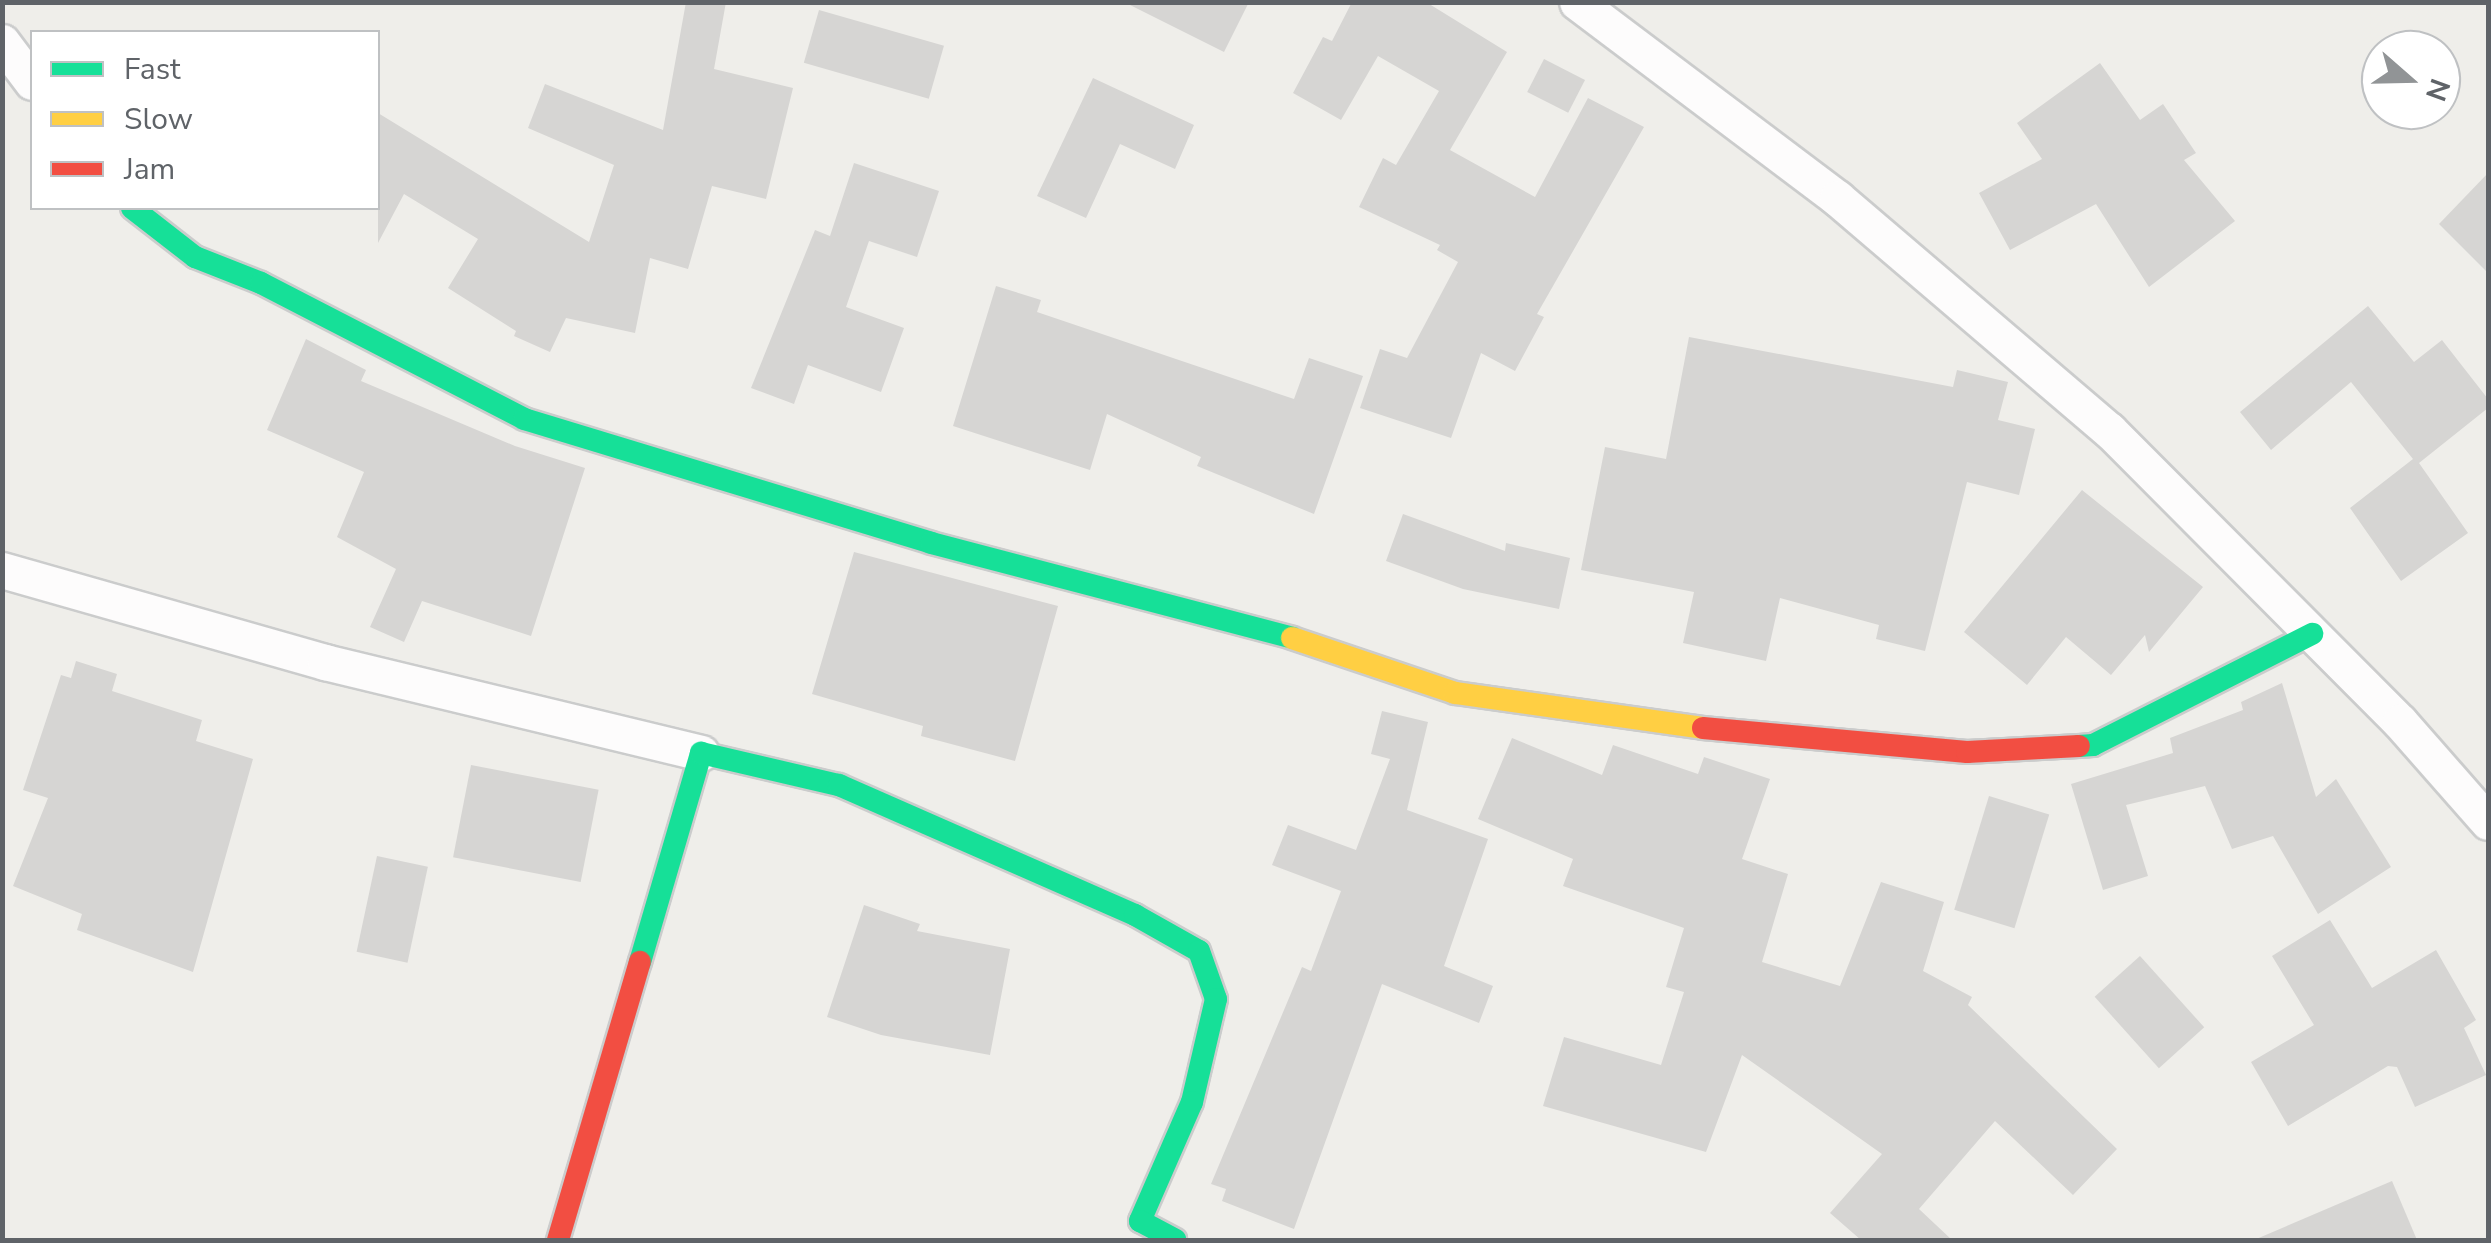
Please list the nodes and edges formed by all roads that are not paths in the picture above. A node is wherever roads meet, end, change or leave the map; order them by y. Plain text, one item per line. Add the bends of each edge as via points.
1 (1577, 2) edge
2 (2, 42) edge
3 (30, 79) edge
4 (135, 210) edge
5 (2, 570) edge
6 (2312, 634) junction
7 (701, 752) junction
8 (2488, 822) edge
9 (558, 1240) edge
10 (1175, 1240) edge

1 - 6 street via 1836,198 2094,418
2 - 3 street
4 - 6 street via 196,257 261,283 524,419 930,543 1278,633 1455,693 1699,728 1967,752 2093,745
5 - 7 street via 326,662
6 - 8 street
7 - 9 street
7 - 10 street via 838,784 1199,951 1216,999 1192,1102 1140,1222

